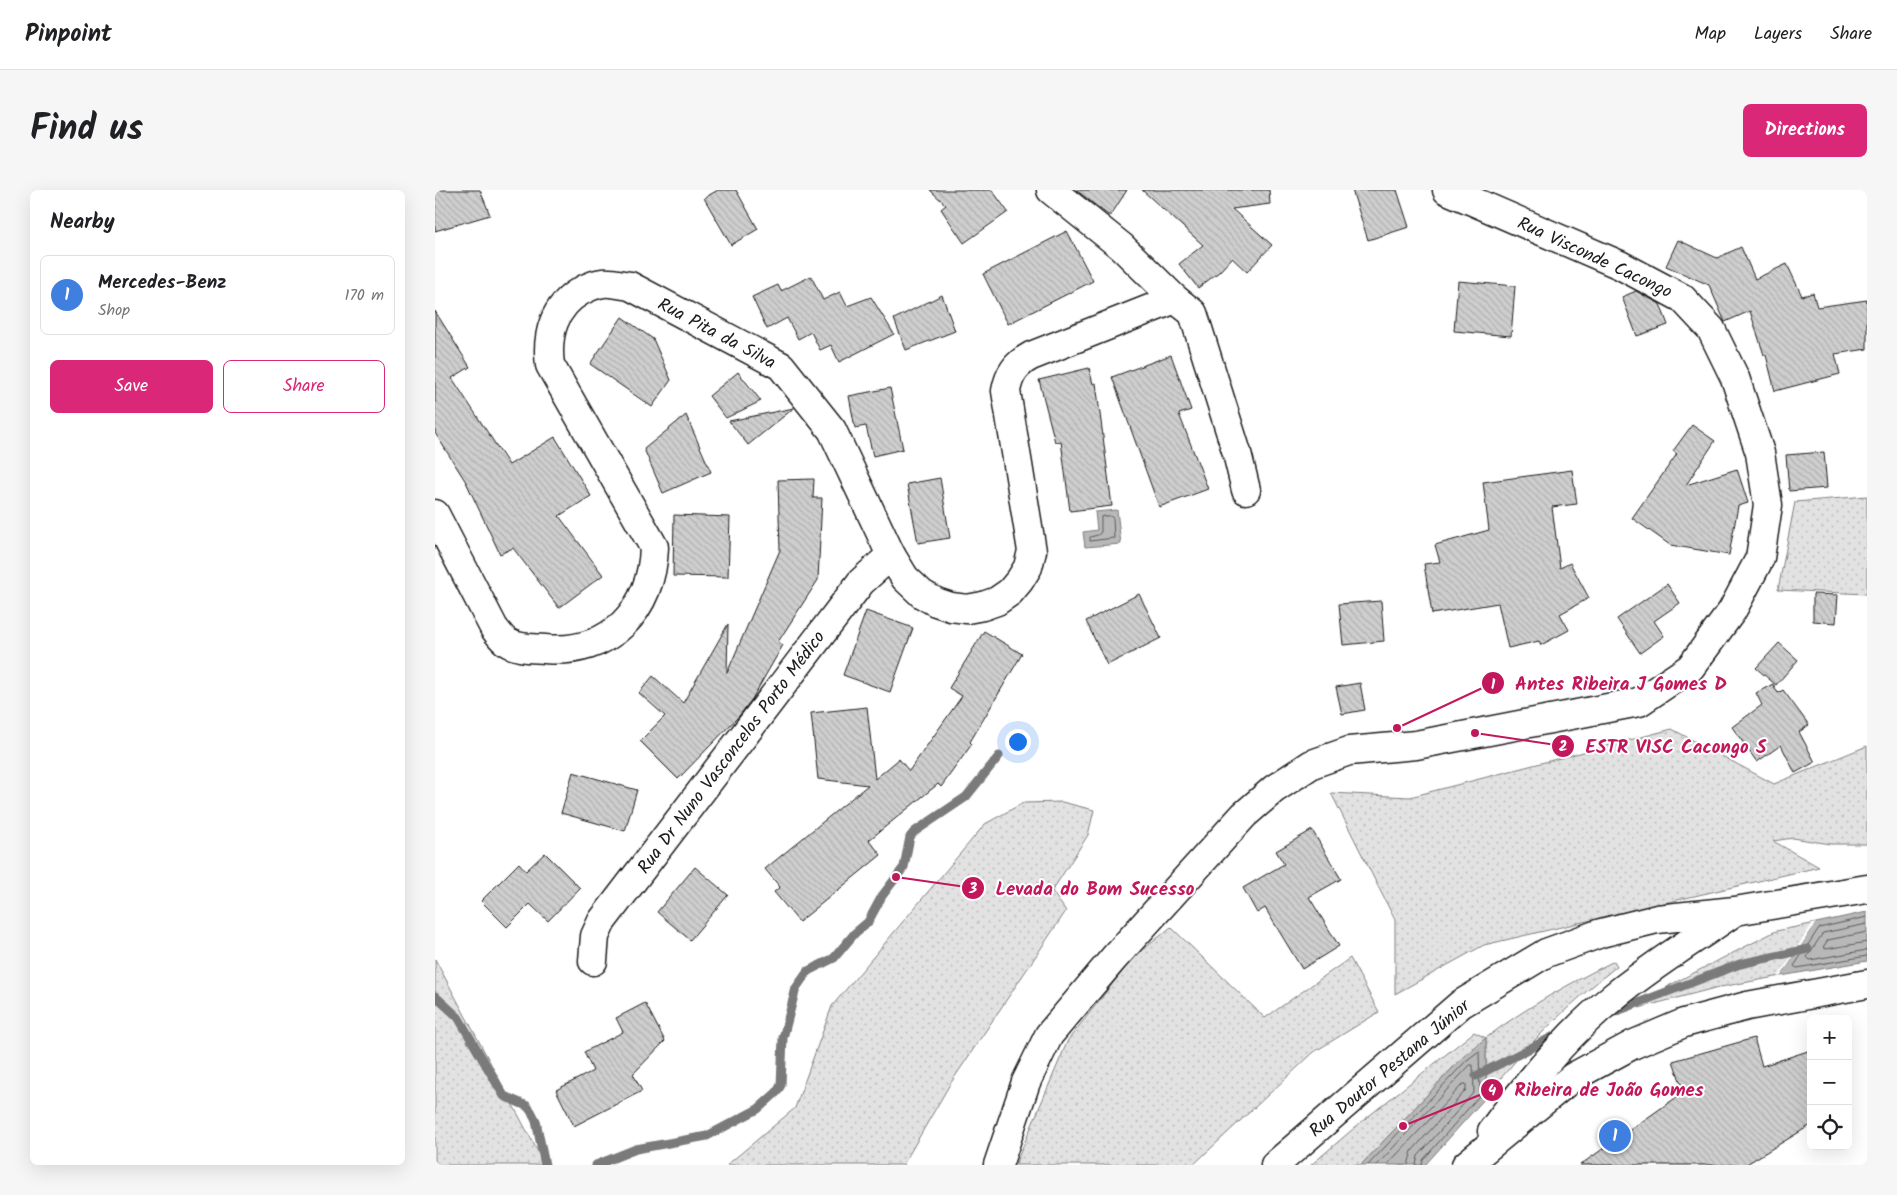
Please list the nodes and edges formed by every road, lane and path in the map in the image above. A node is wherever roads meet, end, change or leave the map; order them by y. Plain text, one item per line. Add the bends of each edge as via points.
1 (1051, 190) edge
2 (1447, 190) edge
3 (1175, 299) junction
4 (1246, 490) dead end
5 (435, 514) edge
6 (891, 555) junction
7 (1867, 889) edge
8 (1735, 911) junction
9 (593, 961) dead end
10 (1867, 984) edge
11 (1467, 1164) edge
12 (997, 1165) edge
13 (1275, 1165) edge

1 - 3 main road via 1122,248
2 - 12 main road, Rua Visconde Cacongo via 1620,265 1682,298 1711,329 1735,378 1760,453 1769,505 1760,558 1732,611 1689,668 1639,702 1416,745 1349,751 1312,764 1274,789 1244,815 1049,1035 1026,1082
3 - 4 main road via 1193,313
3 - 6 main road, Rua Pita da Silva via 1031,356 1012,372 1006,391 1032,551 1028,567 1010,592 983,606 951,607 923,594 905,578
5 - 6 main road, Rua Pita da Silva via 494,628 507,642 561,650 578,648 611,634 636,610 650,580 654,547 550,365 548,348 550,332 564,304 575,294 603,283 630,286 781,366 832,430
6 - 9 main road, Rua Dr Nuno Vasconcelos Porto Médico via 861,582 602,921 595,936
7 - 8 main road, Rua Doutor Pestana Júnior
8 - 11 main road, Rua Doutor Pestana Júnior via 1612,998 1569,1037 1515,1100
8 - 13 main road, Rua Doutor Pestana Júnior via 1657,919 1601,932 1546,953 1461,1004
10 - 11 main road via 1747,1006 1684,1023 1632,1045 1573,1077

